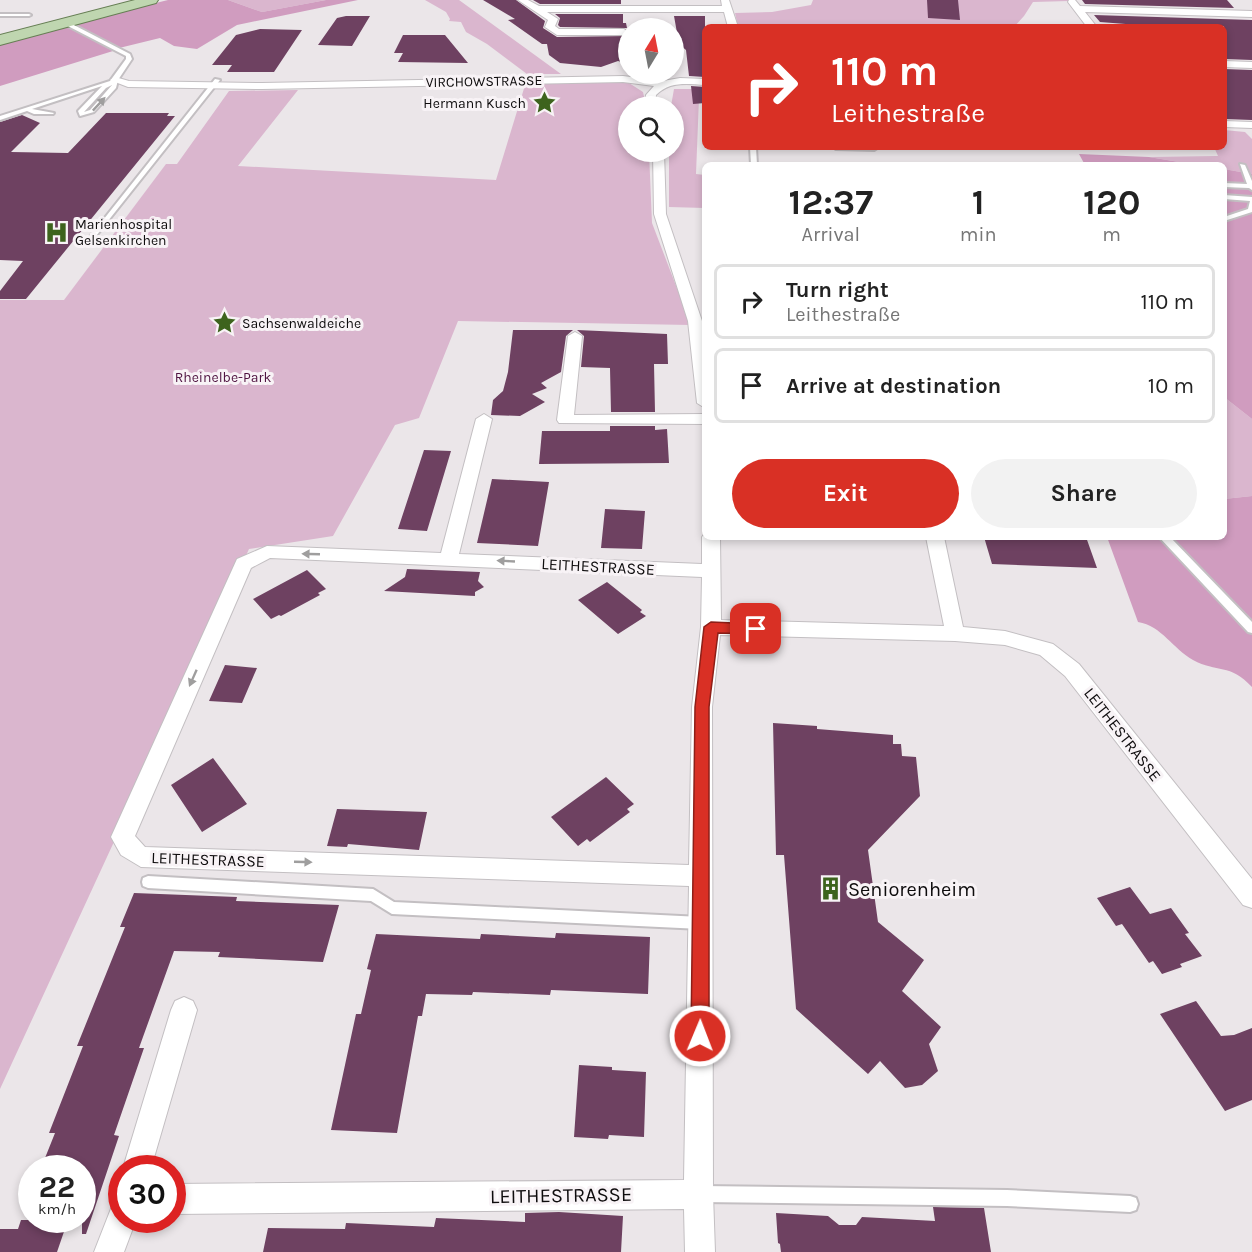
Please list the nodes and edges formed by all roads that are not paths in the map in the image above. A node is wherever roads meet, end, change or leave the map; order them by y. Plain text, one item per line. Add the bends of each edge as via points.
1 (151, 0) edge
2 (522, 0) edge
3 (1071, 0) edge
4 (633, 4) edge
5 (727, 4) edge
6 (535, 9) junction
7 (1078, 9) junction
8 (590, 10) junction
9 (1252, 14) edge
10 (0, 15) edge
11 (29, 15) dead end
12 (553, 19) junction
13 (66, 23) junction
14 (732, 24) edge
15 (1090, 24) edge
16 (587, 32) junction
17 (618, 32) edge
18 (0, 40) edge
19 (1227, 64) edge
20 (1252, 65) edge
21 (115, 80) junction
22 (702, 82) edge
23 (215, 83) junction
24 (661, 85) junction
25 (649, 96) edge
26 (664, 96) edge
27 (27, 109) junction
28 (51, 113) dead end
29 (0, 118) edge
30 (1227, 124) edge
31 (1252, 125) edge
32 (658, 162) edge
33 (1242, 165) dead end
34 (1227, 184) edge
35 (1252, 187) edge
36 (1227, 197) edge
37 (1252, 201) edge
38 (1227, 218) edge
39 (90, 240) dead end
40 (575, 336) dead end
41 (702, 378) edge
42 (484, 419) dead end
43 (702, 419) edge
44 (711, 540) edge
45 (937, 540) edge
46 (1167, 540) edge
47 (449, 558) junction
48 (711, 571) junction
49 (711, 627) junction
50 (1252, 630) edge
51 (955, 634) junction
52 (701, 876) junction
53 (148, 882) dead end
54 (1252, 897) edge
55 (701, 923) junction
56 (184, 1010) dead end
57 (141, 1155) edge
58 (698, 1194) junction
59 (186, 1198) edge
60 (1130, 1204) dead end
61 (116, 1233) edge
62 (109, 1252) edge
63 (700, 1252) edge

1 - 13 main road
2 - 6 street
3 - 7 street
4 - 5 street
4 - 8 street
5 - 14 street
6 - 8 street
6 - 12 street
7 - 9 street
7 - 15 street
8 - 12 street
8 - 16 street
10 - 11 lane
12 - 16 street via 550,27 557,32
13 - 18 main road
13 - 21 lane via 128,56
16 - 17 street
19 - 20 street
21 -> 21 lane via 81,111 82,116 92,111 114,87
21 - 23 street, VIRCHOWSTRASSE via 128,84
21 - 27 lane
22 - 24 street, VIRCHOWSTRASSE
23 - 24 street, VIRCHOWSTRASSE via 262,86 623,80
23 - 39 lane
24 - 25 street
24 - 26 street
27 - 28 lane
27 - 29 lane
30 - 31 street
32 - 41 street via 660,214 695,321
33 - 35 lane
34 - 35 lane
36 - 37 lane
37 - 38 lane via 1251,210
40 - 43 street via 565,420
42 - 47 street
44 - 48 street
45 - 51 street
46 - 50 lane
48 -> 47 street, LEITHESTRASSE
47 -> 52 street, LEITHESTRASSE via 267,552 244,564 123,837 129,848 141,856
48 - 49 street
49 - 51 street, LEITHESTRASSE
49 - 52 street via 702,707
51 - 54 street, LEITHESTRASSE via 1005,638 1046,648 1072,670
52 - 55 street
53 - 55 lane via 373,895 392,908
55 - 58 street
56 - 57 street
58 - 59 street, LEITHESTRASSE
58 - 60 lane via 1007,1198
58 - 63 street
61 - 62 street

